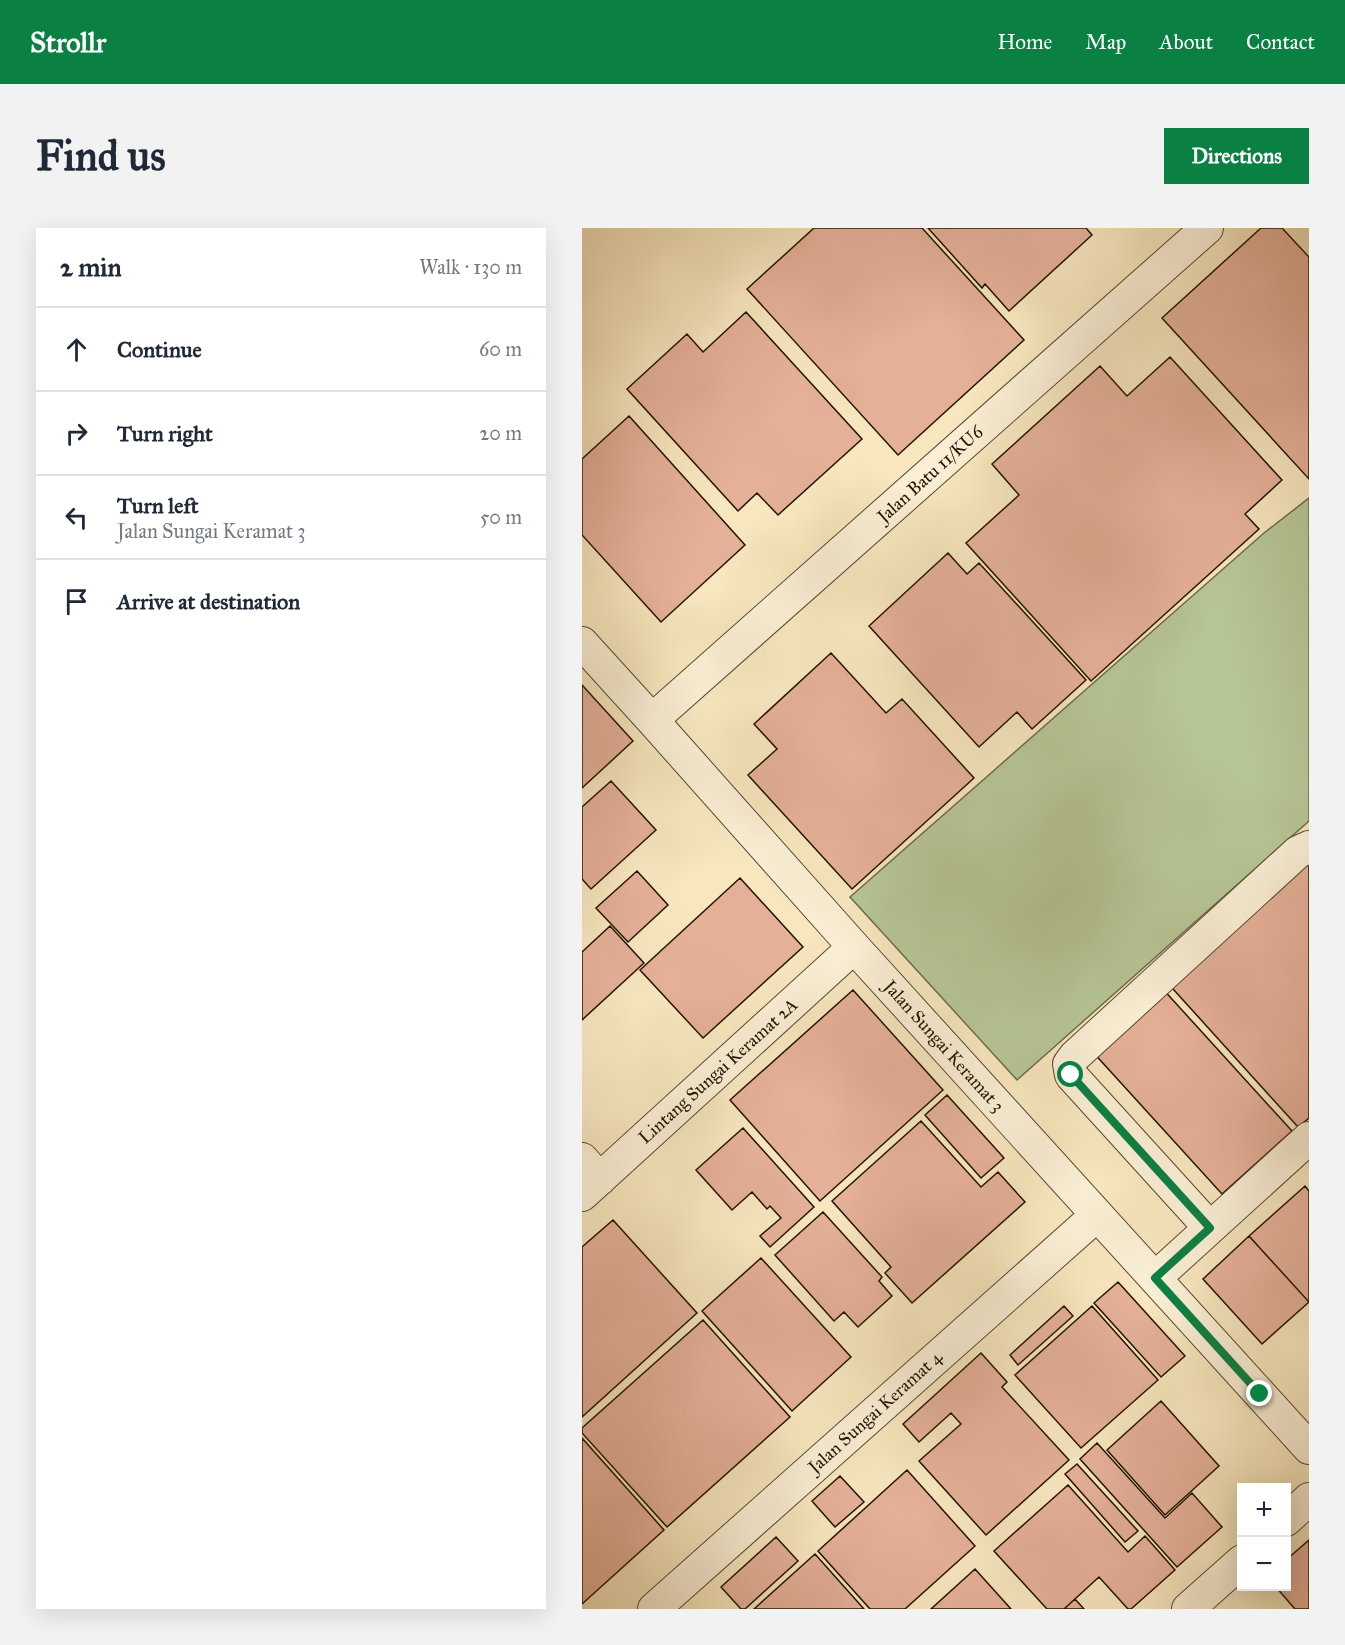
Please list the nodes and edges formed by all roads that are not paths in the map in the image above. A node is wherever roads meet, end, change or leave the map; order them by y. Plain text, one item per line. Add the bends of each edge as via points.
1 (1207, 228) edge
2 (582, 643) edge
3 (652, 720) junction
4 (1309, 847) edge
5 (854, 947) junction
6 (1309, 1138) edge
7 (588, 1178) edge
8 (1097, 1215) junction
9 (1210, 1228) junction
10 (1155, 1278) junction
11 (1309, 1448) edge
12 (1309, 1499) edge
13 (1291, 1516) edge
14 (1237, 1565) edge
15 (654, 1609) edge
16 (1188, 1609) edge

1 - 3 street, Jalan Batu 11/KU6
2 - 3 street, Jalan Sungai Keramat 3
3 - 5 street, Jalan Sungai Keramat 3
4 - 9 street via 1298,852 1069,1064 1071,1075
5 - 7 street, Lintang Sungai Keramat 2A
5 - 8 street, Jalan Sungai Keramat 3
6 - 9 street
8 - 10 street, Jalan Sungai Keramat 3
8 - 15 street, Jalan Sungai Keramat 4
9 - 10 street
10 - 11 street, Jalan Sungai Keramat 3
12 - 13 street
14 - 16 street

